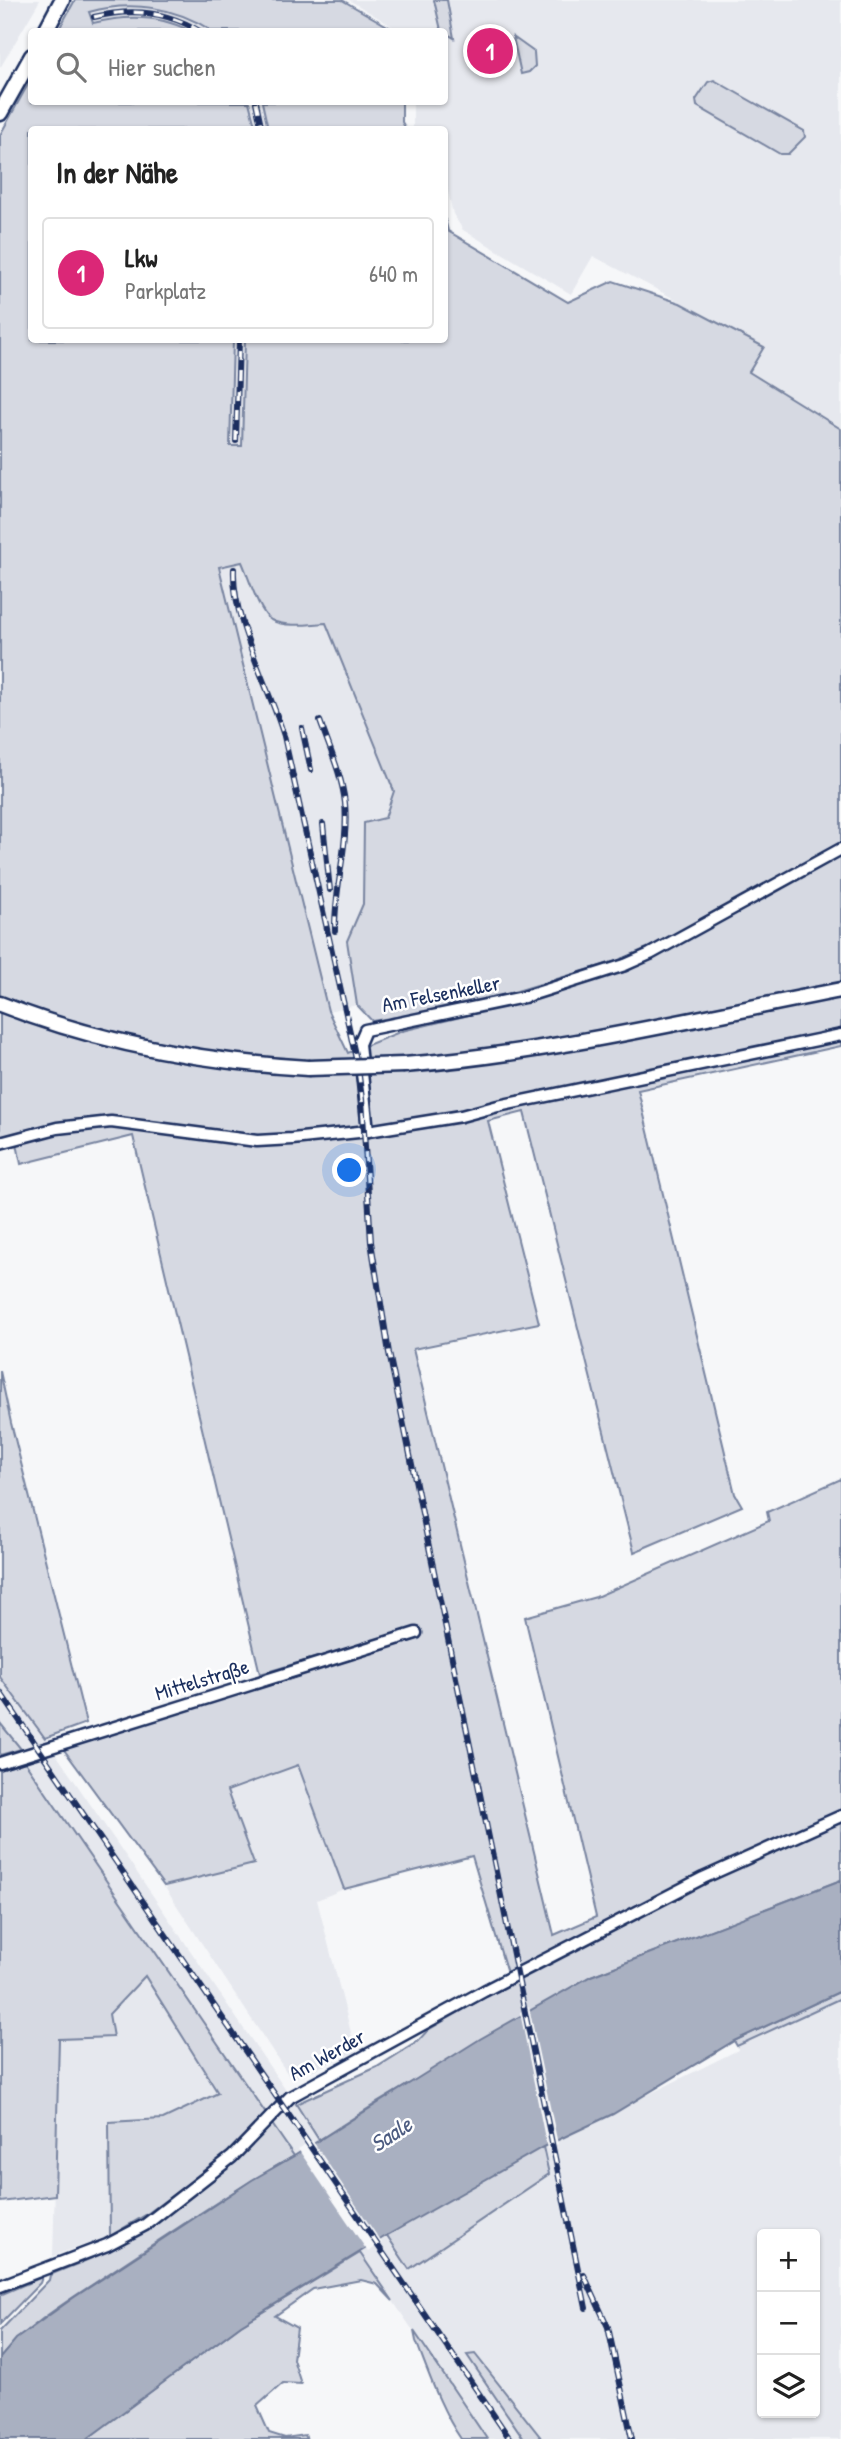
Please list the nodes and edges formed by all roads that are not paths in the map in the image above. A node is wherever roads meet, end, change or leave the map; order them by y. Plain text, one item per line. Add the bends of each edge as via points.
1 (62, 0) edge
2 (47, 28) edge
3 (28, 63) edge
4 (0, 113) edge
5 (841, 849) edge
6 (841, 990) edge
7 (0, 1004) edge
8 (841, 1035) edge
9 (368, 1131) junction
10 (0, 1143) edge
11 (416, 1633) dead end
12 (0, 1763) edge
13 (841, 1816) edge
14 (0, 2286) edge

1 - 2 main road
3 - 4 main road
5 - 9 street, Am Felsenkeller via 625,965 524,997 365,1030 359,1044
6 - 7 main road, bridge via 459,1060 308,1068 148,1049
8 - 9 street via 461,1116
9 - 10 street via 257,1141 103,1122
11 - 12 street, Mittelstraße
13 - 14 street, Am Werder via 703,1878 290,2097 232,2157 145,2225 107,2245

